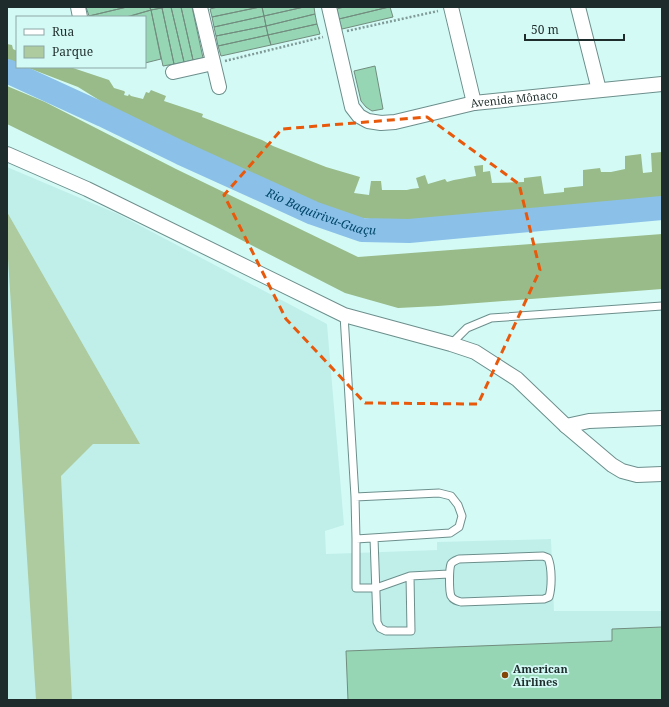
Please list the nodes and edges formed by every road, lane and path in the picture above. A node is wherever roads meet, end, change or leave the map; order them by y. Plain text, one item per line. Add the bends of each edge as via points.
1 (200, 7) edge
2 (329, 7) edge
3 (450, 7) edge
4 (578, 7) edge
5 (213, 63) junction
6 (173, 72) dead end
7 (662, 84) edge
8 (219, 87) dead end
9 (599, 90) junction
10 (474, 103) junction
11 (7, 154) edge
12 (662, 306) edge
13 (344, 315) junction
14 (451, 344) junction
15 (662, 418) edge
16 (566, 426) junction
17 (662, 474) edge
18 (355, 497) junction
19 (374, 538) junction
20 (356, 539) junction
21 (449, 574) junction
22 (410, 576) junction
23 (376, 588) junction

1 - 5 street
2 - 10 street, Avenida Mônaco via 352,107 358,116 380,123 396,122
3 - 10 street
4 - 9 street
5 - 6 street
5 - 8 street
7 - 9 street, Avenida Mônaco
9 - 10 street, Avenida Mônaco
11 - 13 street via 87,189
12 - 14 lane via 491,318 467,328
13 - 14 street
13 - 18 lane
14 - 16 street via 475,352 517,379
15 - 16 street via 590,421
16 - 17 street via 622,471 636,475
18 - 19 lane via 439,493 451,496 462,516 459,527 450,534
18 - 20 lane
19 - 20 lane
19 - 23 lane
20 - 23 lane via 356,588
21 - 21 lane via 451,596 456,601 544,599 549,597 551,591 550,563 548,558 543,556 459,559 451,565
21 - 22 lane
22 - 23 lane
22 - 23 lane via 411,631 386,631 380,628 377,622

